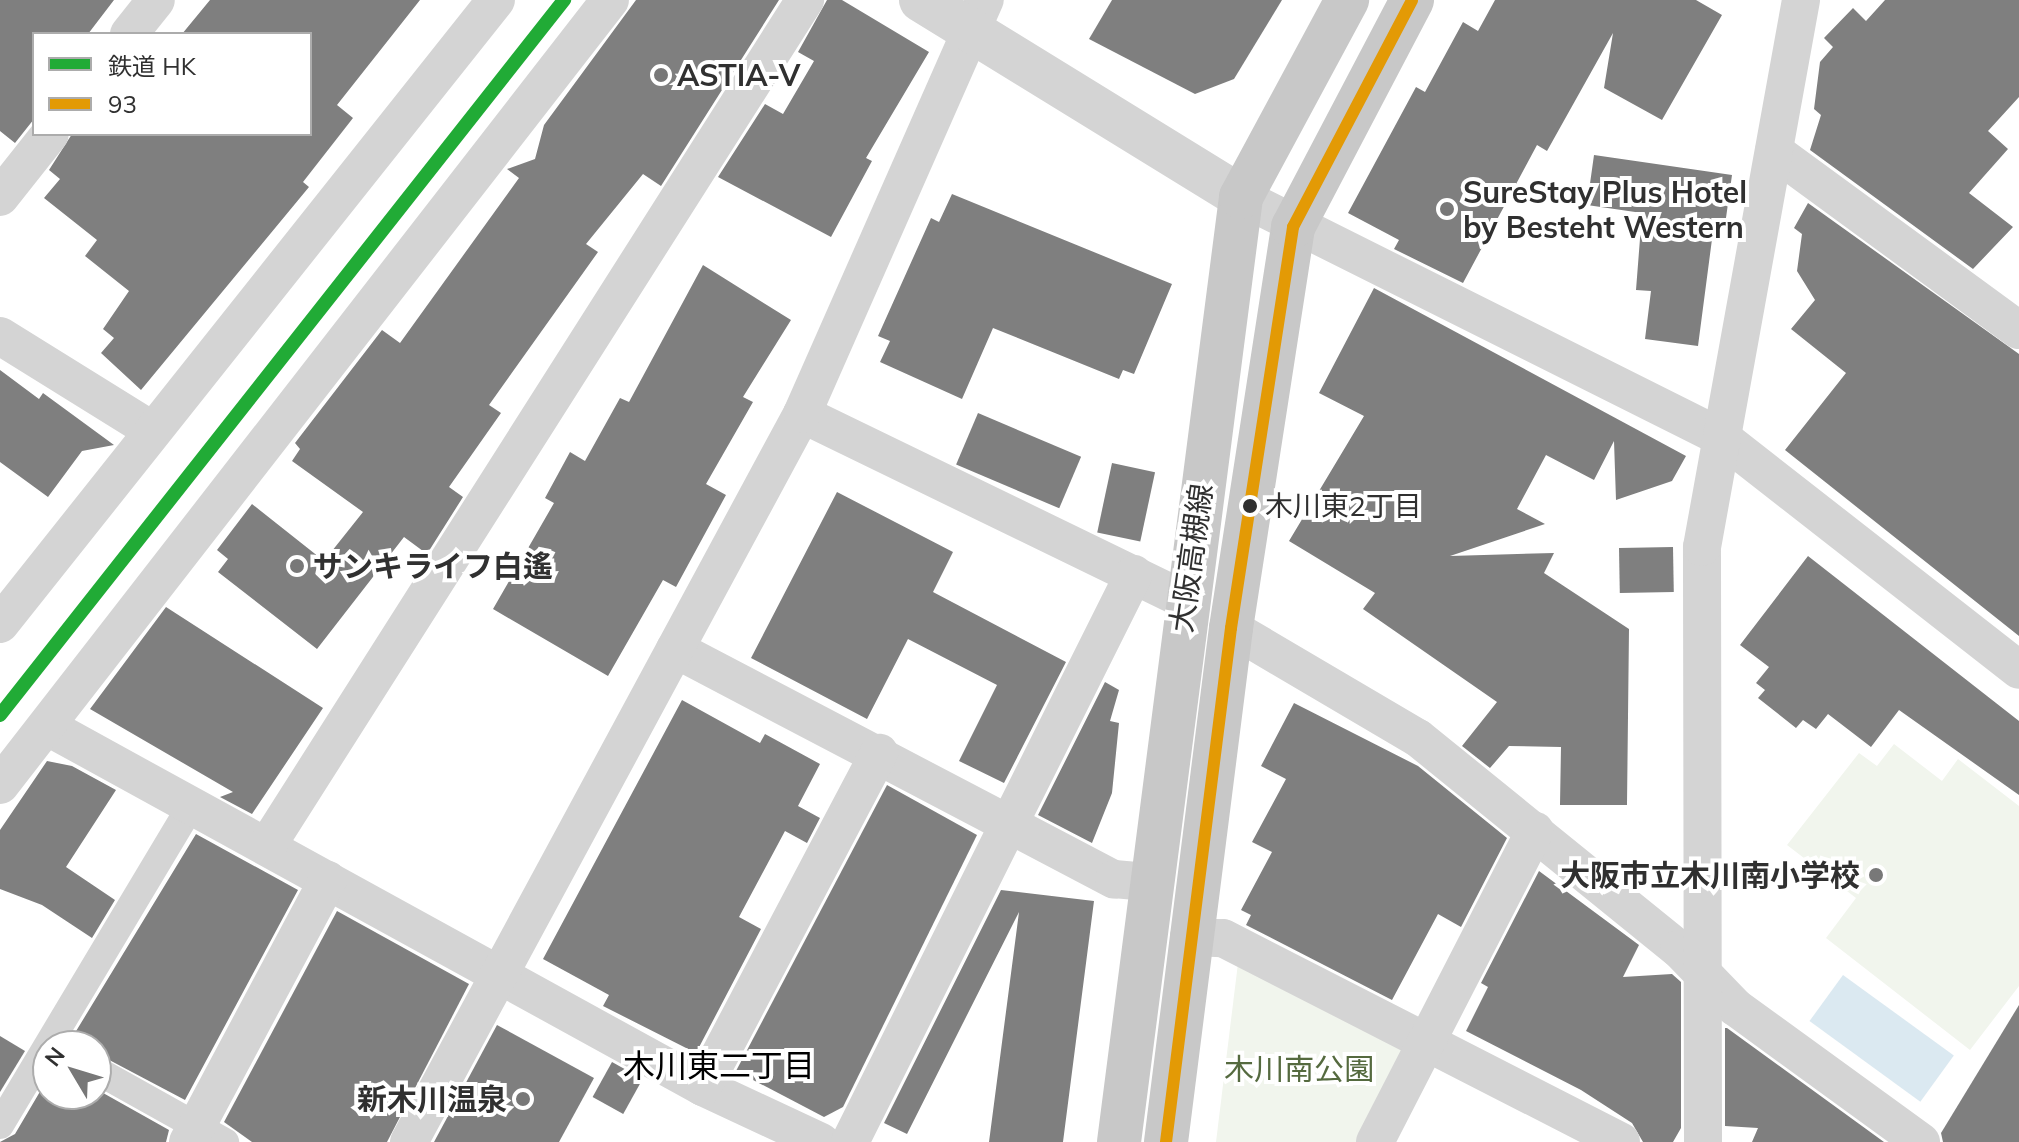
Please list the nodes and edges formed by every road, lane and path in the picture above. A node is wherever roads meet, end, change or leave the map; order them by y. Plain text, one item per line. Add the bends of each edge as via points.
1 (156, 0) edge
2 (496, 0) edge
3 (610, 0) edge
4 (805, 0) edge
5 (921, 0) edge
6 (1347, 0) edge
7 (1412, 0) edge
8 (1801, 0) edge
9 (979, 16) edge
10 (131, 32) edge
11 (48, 136) edge
12 (1774, 151) junction
13 (0, 197) edge
14 (1241, 197) junction
15 (1293, 227) junction
16 (2019, 330) edge
17 (0, 336) edge
18 (802, 414) junction
19 (153, 431) junction
20 (1721, 437) junction
21 (1134, 574) junction
22 (1185, 600) junction
23 (0, 624) edge
24 (1231, 628) junction
25 (675, 649) junction
26 (2019, 670) edge
27 (48, 727) junction
28 (879, 753) junction
29 (0, 785) edge
30 (192, 804) junction
31 (1008, 819) junction
32 (1535, 831) junction
33 (267, 846) junction
34 (328, 880) junction
35 (1148, 882) junction
36 (1189, 937) junction
37 (500, 973) junction
38 (1706, 982) junction
39 (57, 1030) edge
40 (1424, 1041) junction
41 (32, 1072) edge
42 (112, 1080) edge
43 (703, 1087) junction
44 (0, 1125) edge
45 (204, 1137) edge
46 (409, 1142) edge
47 (821, 1142) edge
48 (850, 1142) edge
49 (1119, 1142) edge
50 (1166, 1142) edge
51 (1375, 1142) edge
52 (1621, 1142) edge
53 (1703, 1142) edge
54 (1921, 1142) edge

1 - 10 street
2 - 19 street
3 - 27 street
4 - 33 street
5 - 9 street
6 - 14 main road, 大阪高槻線
7 - 15 main road, 大阪高槻線
8 - 12 street
9 - 14 street
9 - 18 street
11 - 13 street
12 - 16 street
12 - 20 street
14 - 15 street
14 - 22 main road, 大阪高槻線
15 - 20 street
15 - 24 main road, 大阪高槻線
17 - 19 street
18 - 21 street
18 - 25 street
19 - 23 street
20 - 26 street
20 - 38 street via 1702,547
21 - 22 street
21 - 31 street
22 - 35 main road, 大阪高槻線
24 - 32 street via 1418,738
24 - 36 main road, 大阪高槻線
25 - 28 street
25 - 37 street
27 - 29 street
27 - 30 street
28 - 31 street
28 - 43 street
30 - 33 street
30 - 39 street
31 - 35 street via 1114,879
31 - 48 street
32 - 38 street via 1679,949
32 - 40 street
33 - 34 street
34 - 37 street
34 - 45 street
35 - 49 main road, 大阪高槻線
36 - 40 street via 1223,938
36 - 50 main road, 大阪高槻線
37 - 43 street
37 - 46 street
38 - 53 street
38 - 54 street
40 - 51 street
40 - 52 street
41 - 44 street
42 - 45 street
43 - 47 street

